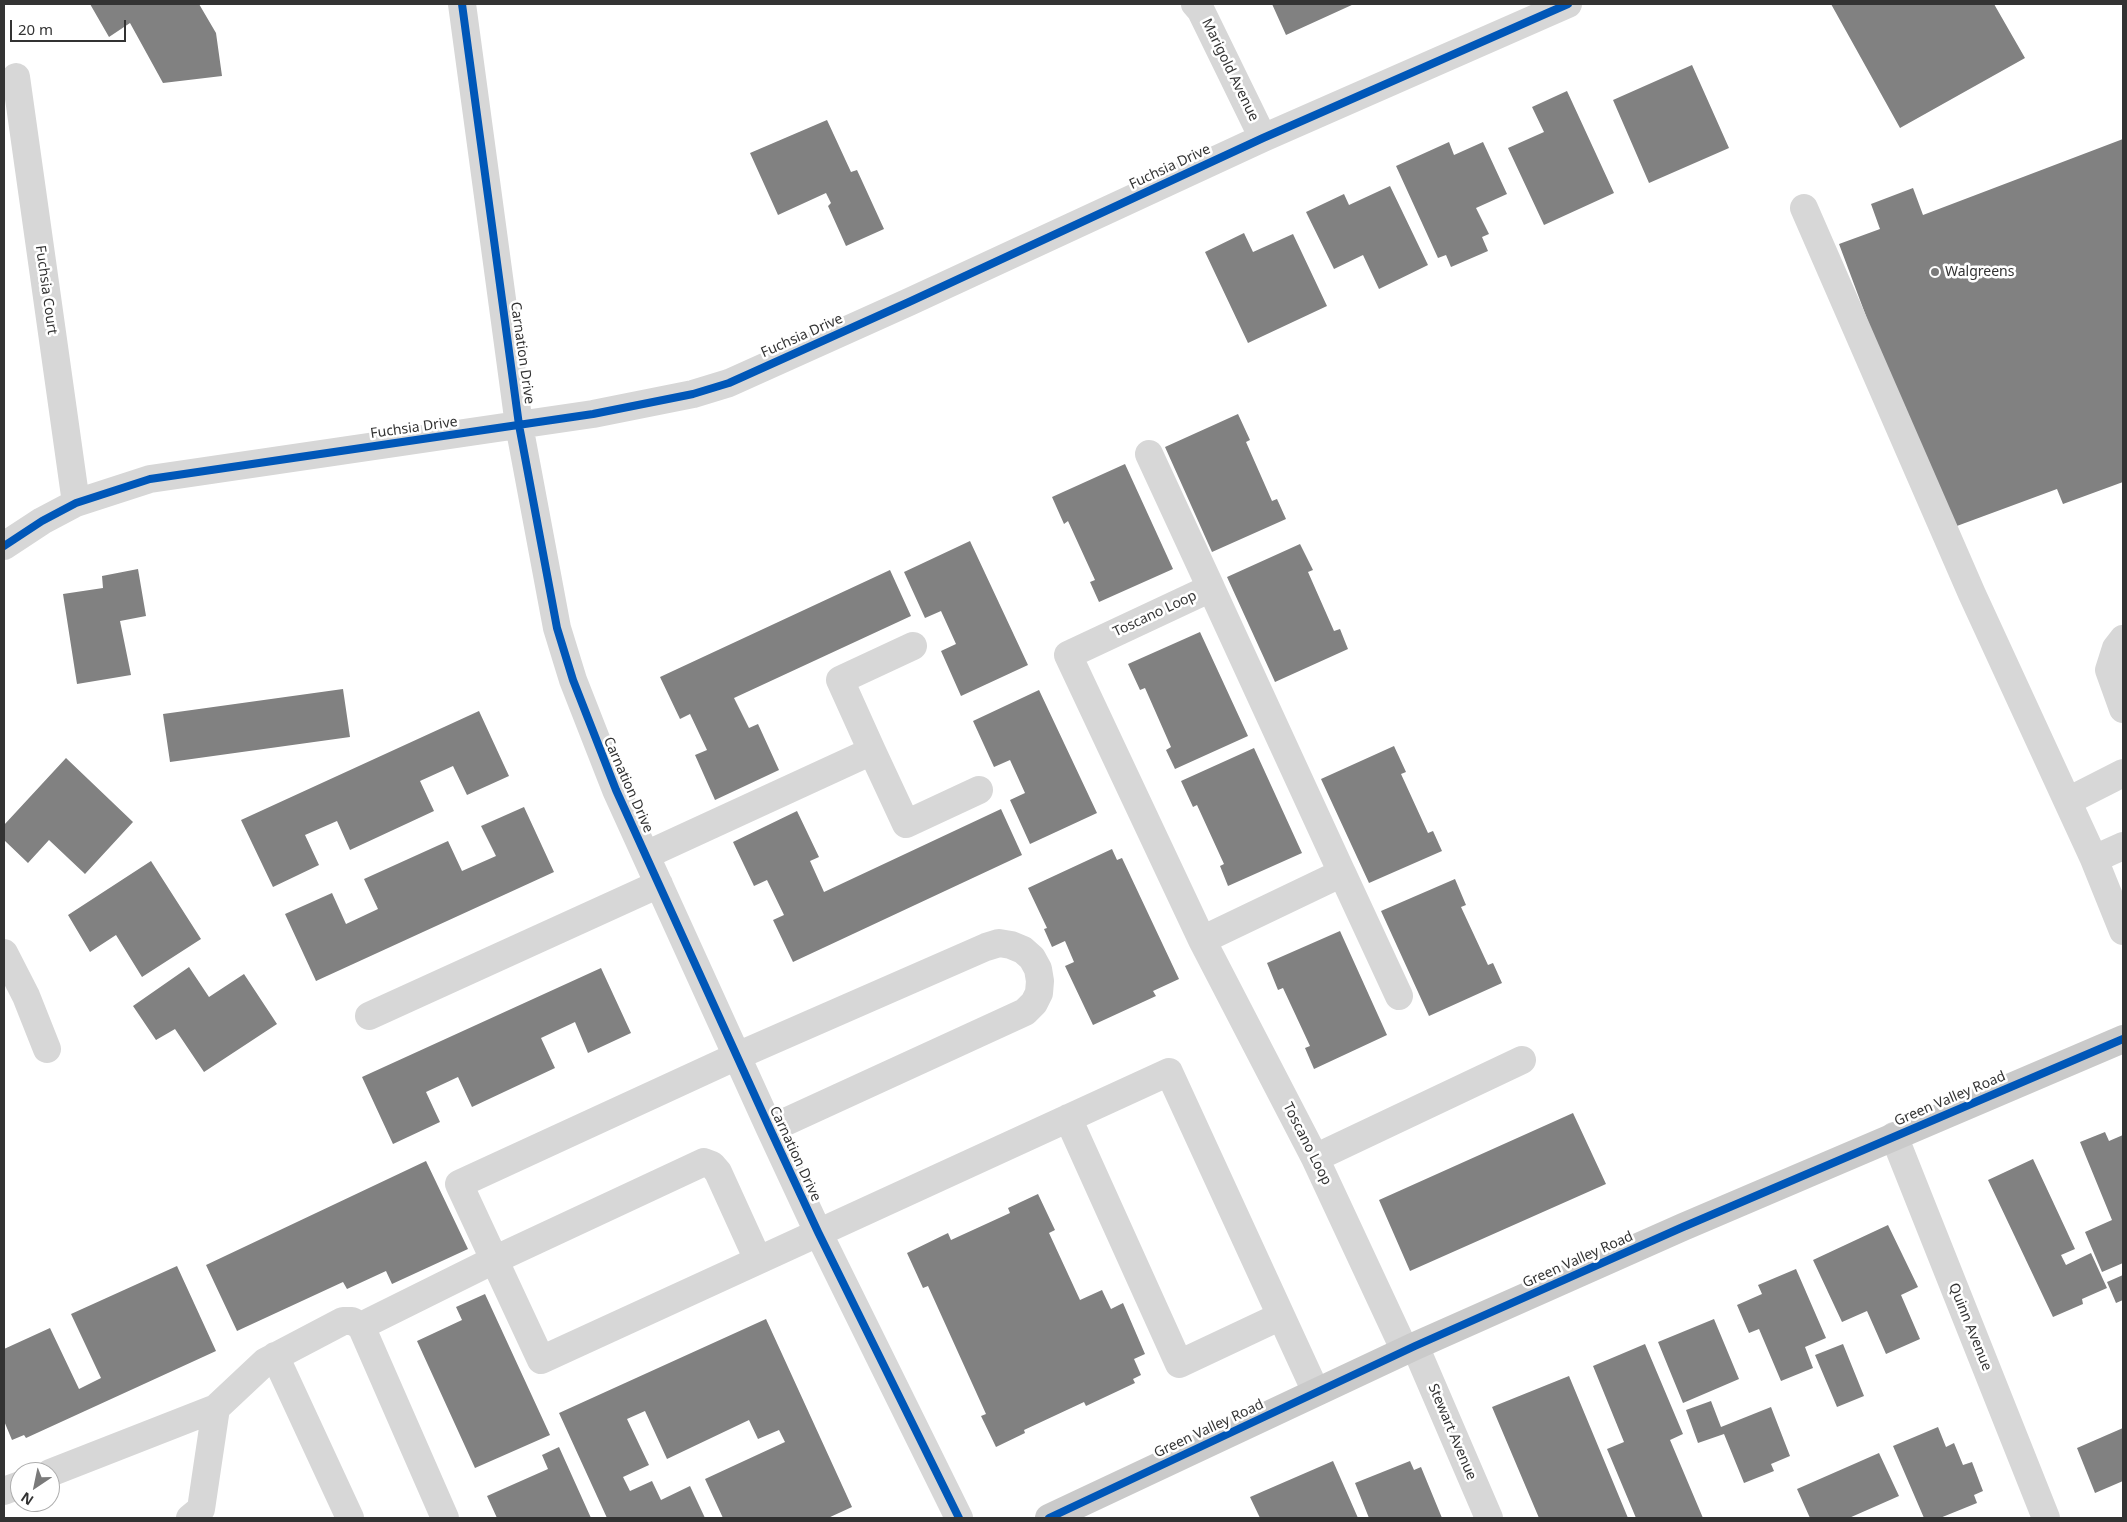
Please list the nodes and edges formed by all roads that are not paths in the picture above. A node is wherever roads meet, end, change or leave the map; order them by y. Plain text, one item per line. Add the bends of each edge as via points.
1 (462, 4) edge
2 (1195, 4) edge
3 (1568, 4) edge
4 (16, 77) dead end
5 (1262, 138) junction
6 (1804, 208) dead end
7 (519, 425) junction
8 (1149, 454) dead end
9 (76, 504) junction
10 (4, 546) edge
11 (1211, 588) junction
12 (2123, 639) edge
13 (912, 646) dead end
14 (2123, 709) edge
15 (872, 751) junction
16 (2123, 773) edge
17 (979, 790) dead end
18 (2068, 801) junction
19 (2123, 846) edge
20 (646, 855) junction
21 (2094, 859) junction
22 (1342, 873) junction
23 (659, 884) junction
24 (2123, 931) edge
25 (1202, 940) junction
26 (4, 953) edge
27 (1398, 996) dead end
28 (368, 1016) dead end
29 (2123, 1039) edge
30 (47, 1049) dead end
31 (738, 1056) junction
32 (1522, 1060) dead end
33 (1068, 1118) junction
34 (770, 1129) junction
35 (1894, 1136) junction
36 (1315, 1158) junction
37 (818, 1232) junction
38 (494, 1260) junction
39 (758, 1260) junction
40 (1281, 1316) junction
41 (361, 1326) junction
42 (1410, 1349) junction
43 (275, 1356) junction
44 (1316, 1392) junction
45 (216, 1408) junction
46 (60, 1469) edge
47 (190, 1518) edge
48 (350, 1518) edge
49 (445, 1518) edge
50 (959, 1518) edge
51 (1049, 1518) edge
52 (1489, 1518) edge
53 (2046, 1518) edge

1 - 7 street, Carnation Drive
2 - 5 street, Marigold Avenue
3 - 5 street, Fuchsia Drive
4 - 9 street, Fuchsia Court
5 - 7 street, Fuchsia Drive via 729,382 662,400
6 - 18 street via 1972,594
7 - 9 street, Fuchsia Drive via 150,479
7 - 20 street, Carnation Drive via 560,637 589,727
8 - 11 street
9 - 10 street, Fuchsia Drive
11 - 22 street, Toscano Loop
11 - 25 street, Toscano Loop via 1068,655
12 - 14 street via 2108,670
13 - 15 street via 840,680
15 - 17 street via 906,824
15 - 20 street
16 - 18 street
18 - 21 street
19 - 21 street
20 - 23 street, Carnation Drive
21 - 24 street
22 - 25 street
22 - 27 street, Toscano Loop
23 - 28 street
23 - 31 street, Carnation Drive
25 - 36 street, Toscano Loop
26 - 30 street via 26,996
29 - 35 main road, Green Valley Road
31 - 34 street, Carnation Drive
31 - 34 street via 998,943 1023,950 1038,969 1040,981 1036,998 1025,1012 1014,1019
31 - 38 street via 459,1184
32 - 36 street
33 - 37 street
33 - 40 street via 1169,1072
33 - 40 street via 1179,1364
34 - 37 street, Carnation Drive
35 - 42 main road, Green Valley Road
35 - 53 street, Quinn Avenue
36 - 42 street, Toscano Loop
37 - 39 street
37 - 50 street, Carnation Drive
38 - 39 street via 704,1162 718,1172
38 - 39 street via 541,1360
38 - 41 street
40 - 44 street
41 - 43 street via 343,1321
41 - 49 street
42 - 44 main road, Green Valley Road
42 - 52 street, Stewart Avenue
43 - 45 street
43 - 48 street
44 - 51 main road, Green Valley Road
45 - 46 street
45 - 47 street via 201,1509

